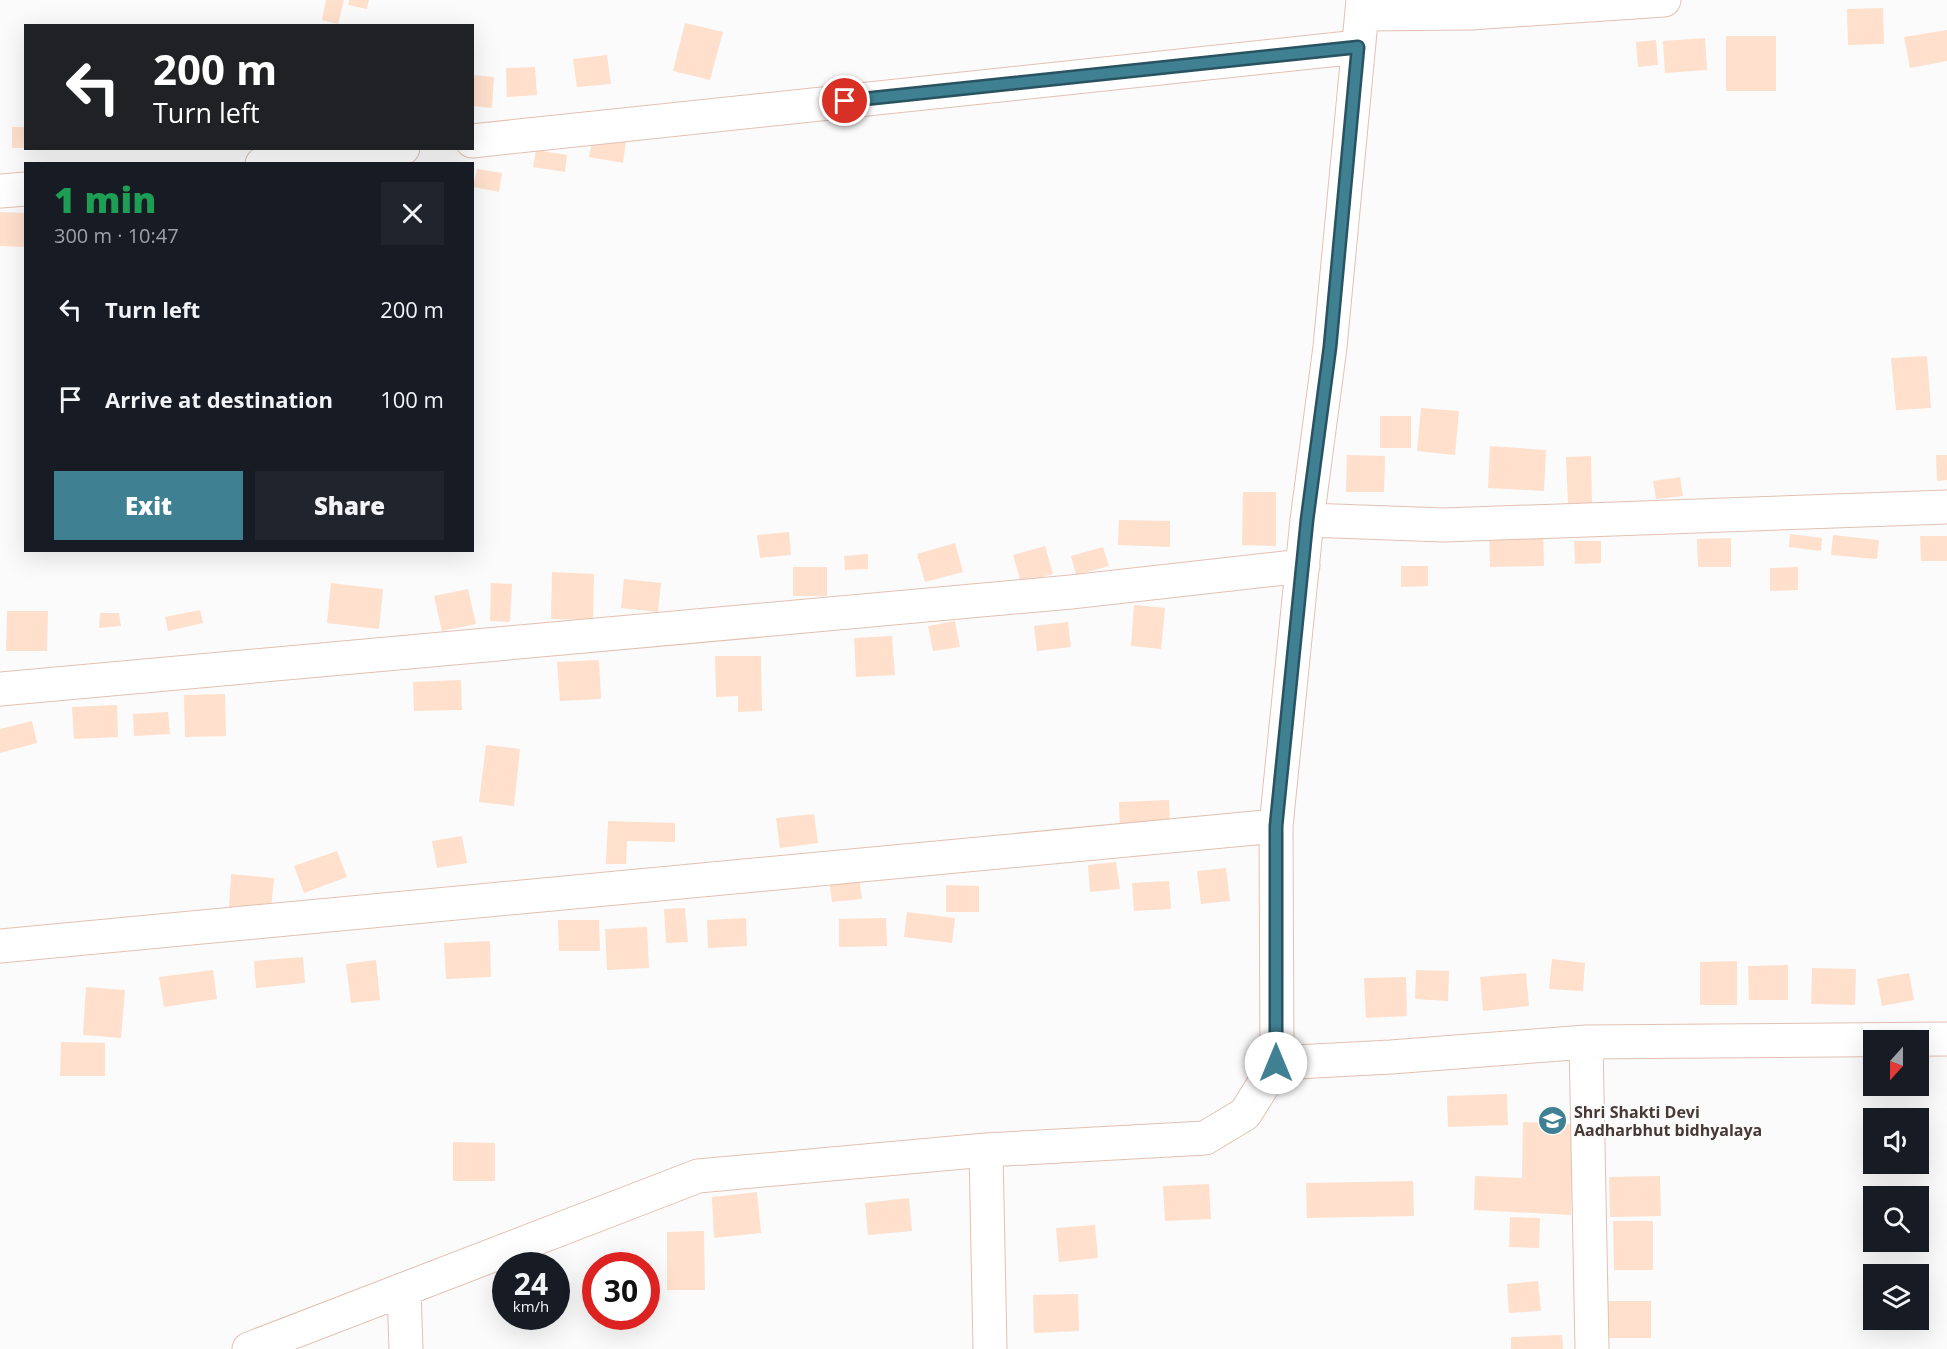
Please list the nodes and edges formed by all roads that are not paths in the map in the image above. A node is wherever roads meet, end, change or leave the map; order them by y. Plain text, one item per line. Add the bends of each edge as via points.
1 (1664, 0) edge
2 (1362, 7) edge
3 (1358, 47) junction
4 (474, 141) edge
5 (385, 150) edge
6 (280, 162) edge
7 (24, 189) edge
8 (0, 191) edge
9 (1947, 507) edge
10 (1307, 520) junction
11 (1303, 566) junction
12 (0, 688) edge
13 (1276, 826) junction
14 (0, 945) edge
15 (1947, 1039) edge
16 (1586, 1042) junction
17 (1276, 1063) junction
18 (986, 1150) junction
19 (404, 1290) junction
20 (249, 1349) edge
21 (406, 1349) edge
22 (990, 1349) edge
23 (1592, 1349) edge

1 - 2 street via 1471,14
2 - 3 street
3 - 4 street
3 - 10 street via 1330,347
5 - 6 street
7 - 8 street
9 - 10 street via 1444,525
10 - 11 street
11 - 12 street via 1071,592
11 - 13 street
13 - 14 street
13 - 17 street
15 - 16 street
16 - 17 street
16 - 23 street
17 - 18 street via 1245,1114 1206,1138
18 - 19 street via 698,1176
18 - 22 street
19 - 20 street
19 - 21 street

